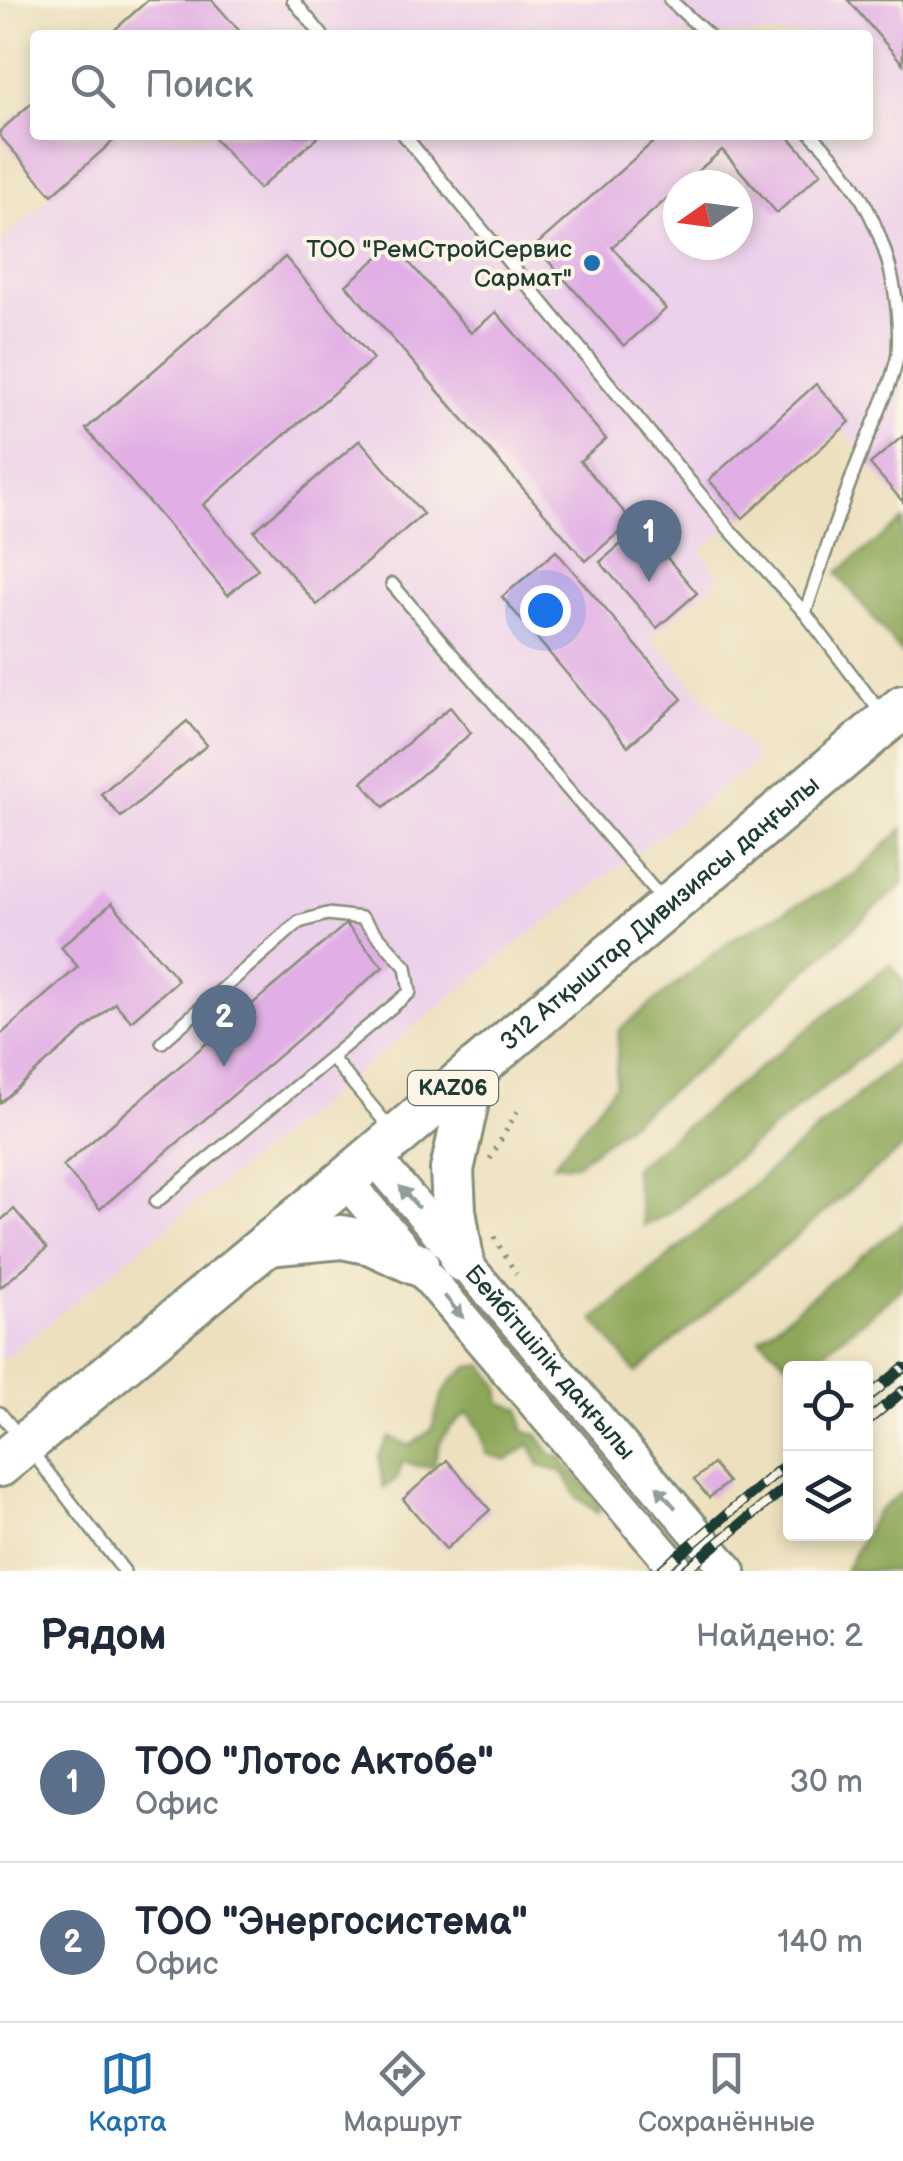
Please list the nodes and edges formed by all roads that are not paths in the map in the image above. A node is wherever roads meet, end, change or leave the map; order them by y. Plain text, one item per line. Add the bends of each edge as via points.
1 (293, 0) edge
2 (670, 0) edge
3 (318, 30) edge
4 (703, 30) edge
5 (408, 140) edge
6 (817, 140) edge
7 (900, 352) edge
8 (392, 584) dead end
9 (805, 613) junction
10 (895, 713) edge
11 (668, 906) junction
12 (162, 1042) dead end
13 (331, 1057) junction
14 (474, 1070) junction
15 (372, 1157) junction
16 (156, 1202) dead end
17 (267, 1244) junction
18 (476, 1245) junction
19 (416, 1264) junction
20 (9, 1441) edge
21 (124, 1571) edge
22 (678, 1571) edge
23 (729, 1571) edge

1 - 3 lane
2 - 4 lane
5 - 9 lane
6 - 7 lane via 858,186 888,245 900,299
7 - 9 lane
8 - 11 lane
9 - 10 lane
10 - 11 highway, 312 Атқыштар Дивизиясы даңғылы / KАZ06
11 - 14 highway, 312 Атқыштар Дивизиясы даңғылы / KАZ06
12 - 13 lane via 299,922 327,914 362,918 406,966 410,992
13 - 15 lane
13 - 16 lane
14 - 15 highway, 312 Атқыштар Дивизиясы даңғылы / KАZ06
14 - 18 highway via 452,1170 454,1210
15 - 17 highway, 312 Атқыштар Дивизиясы даңғылы / KАZ06
18 -> 15 main road, Бейбітшілік даңғылы
15 - 19 main road, Бейбітшілік даңғылы
17 - 19 highway via 342,1237
17 - 20 highway, 312 Атқыштар Дивизиясы даңғылы / KАZ06
23 -> 18 main road, Бейбітшілік даңғылы
19 -> 22 main road, Бейбітшілік даңғылы
20 - 21 lane

